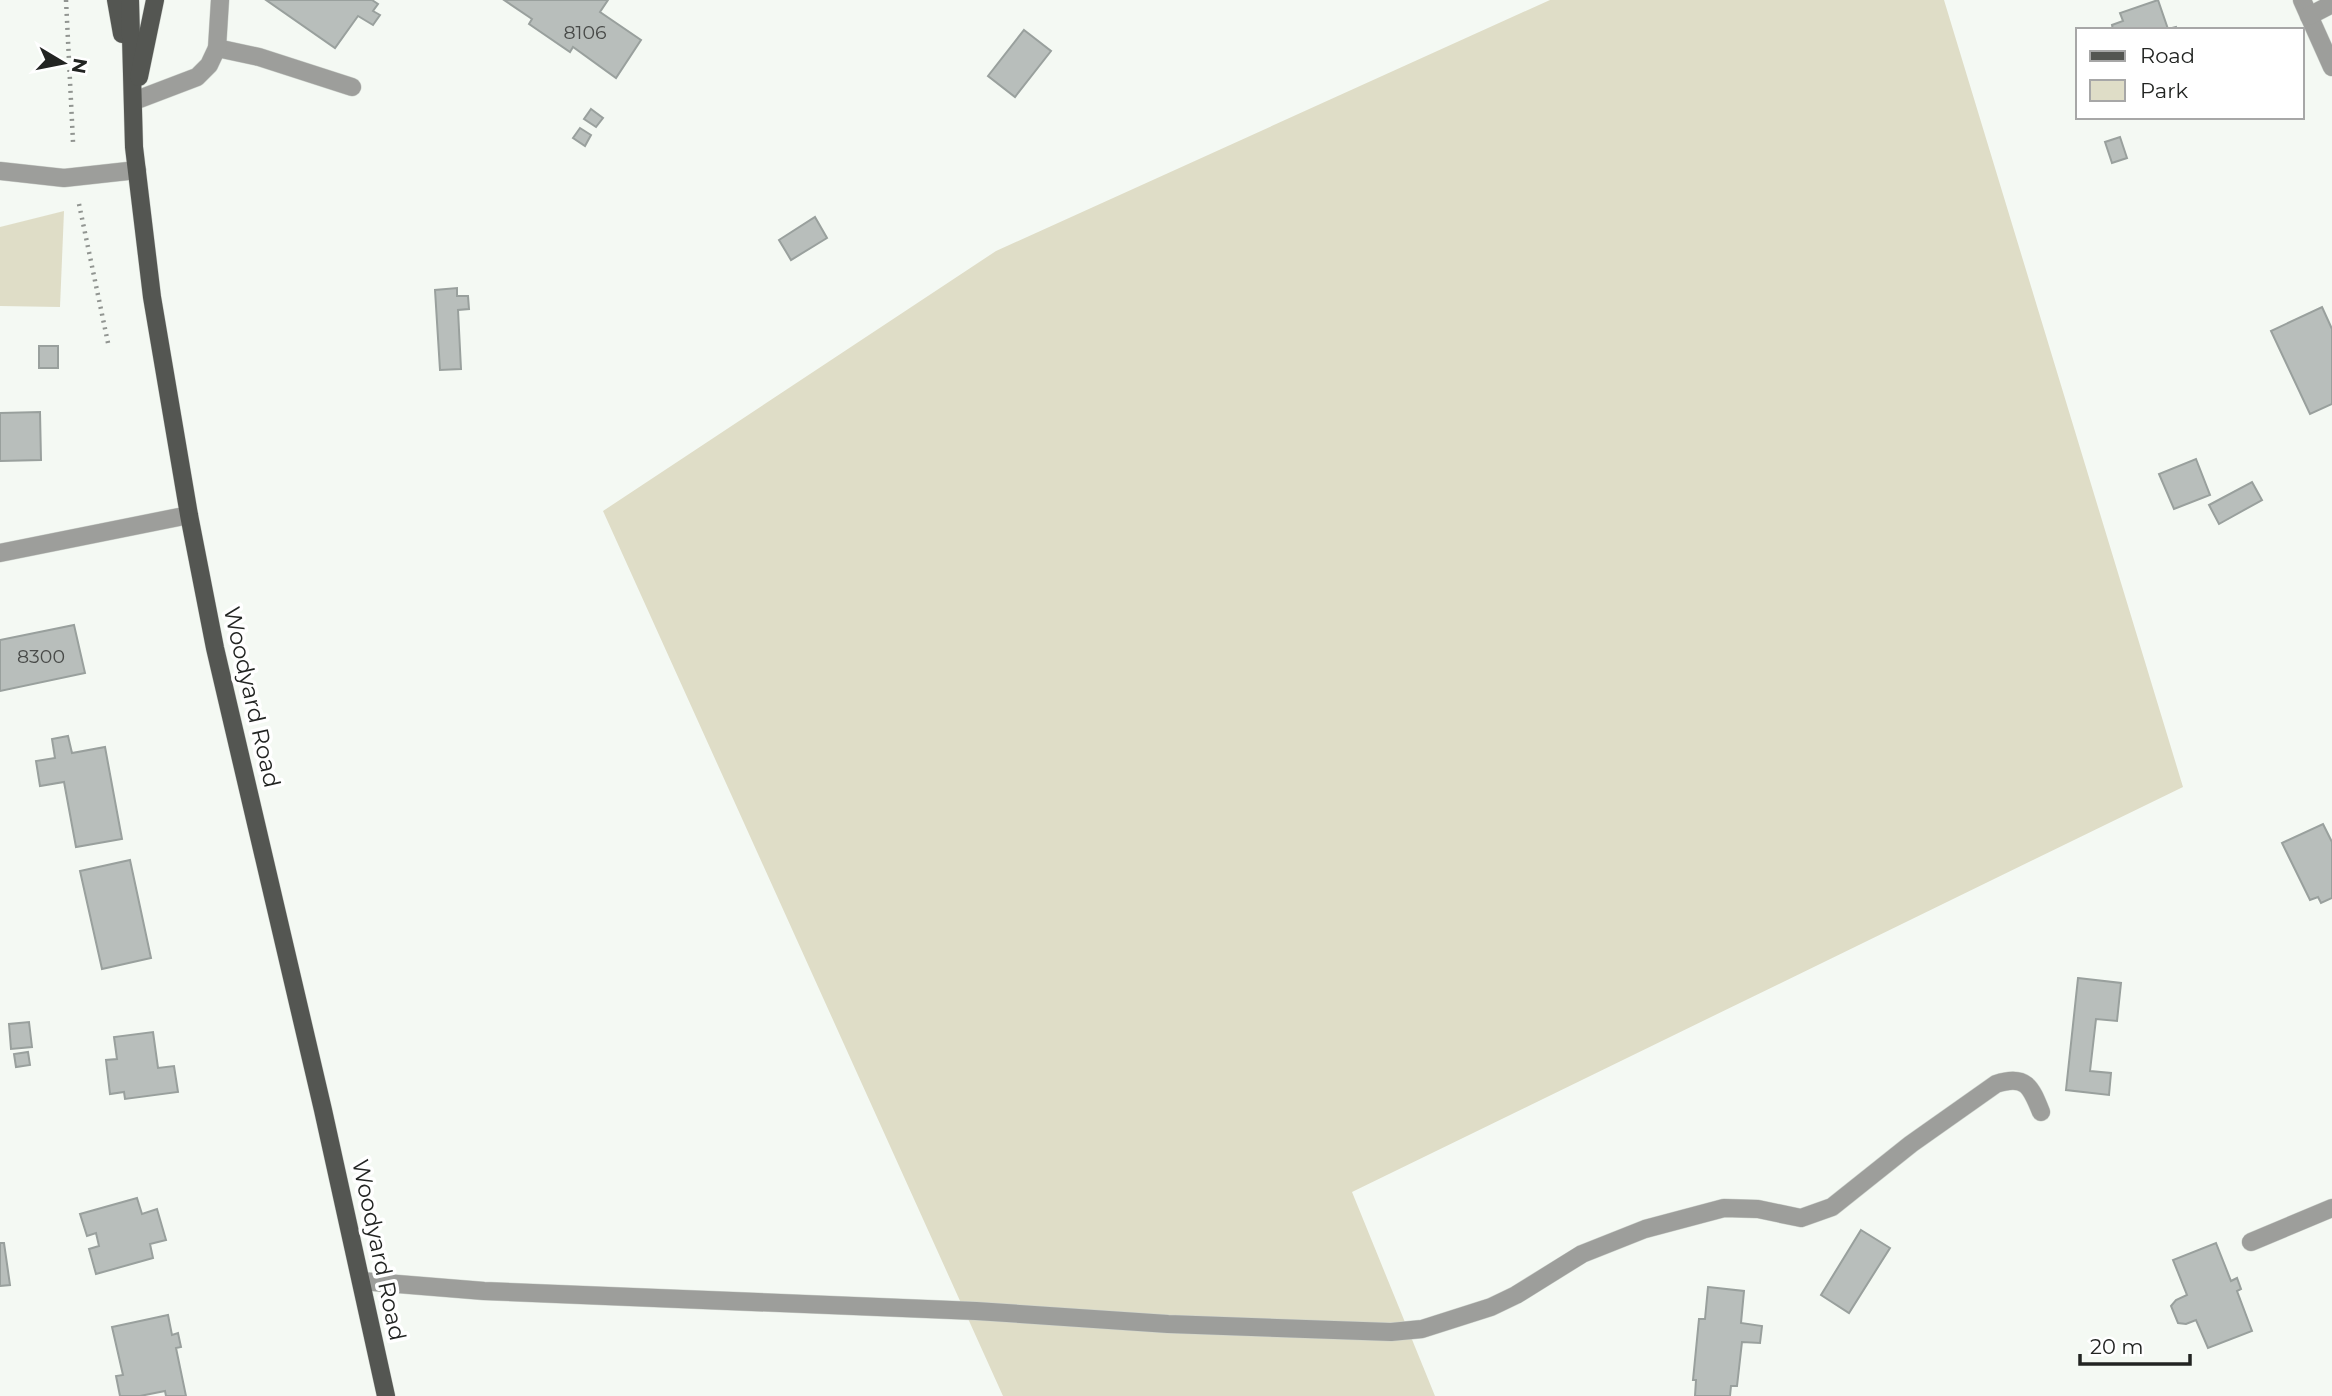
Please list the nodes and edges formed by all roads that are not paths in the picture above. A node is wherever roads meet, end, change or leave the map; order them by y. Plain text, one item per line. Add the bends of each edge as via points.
1 (116, 0) edge
2 (130, 0) edge
3 (155, 0) edge
4 (220, 0) edge
5 (2332, 4) edge
6 (2306, 8) edge
7 (217, 48) junction
8 (2332, 67) edge
9 (352, 87) dead end
10 (134, 101) junction
11 (137, 170) junction
12 (0, 171) edge
13 (189, 515) junction
14 (0, 553) edge
15 (2041, 1112) dead end
16 (2332, 1208) edge
17 (2251, 1242) dead end
18 (361, 1281) junction
19 (386, 1396) edge

1 - 10 main road
2 - 10 main road, Woodyard Road
3 - 10 main road
4 - 7 street
5 - 6 street
6 - 8 street
7 - 9 street
7 - 10 street via 197,77
10 - 11 main road, Woodyard Road
11 - 12 street via 64,178
11 - 13 main road, Woodyard Road via 152,297
13 - 14 street
13 - 18 main road, Woodyard Road via 215,648
15 - 18 street via 2024,1083 1996,1084 1852,1193 1817,1214 1801,1218 1724,1208 1645,1228 1582,1254 1491,1307 1422,1329 1168,1324
16 - 17 street
18 - 19 main road, Woodyard Road

